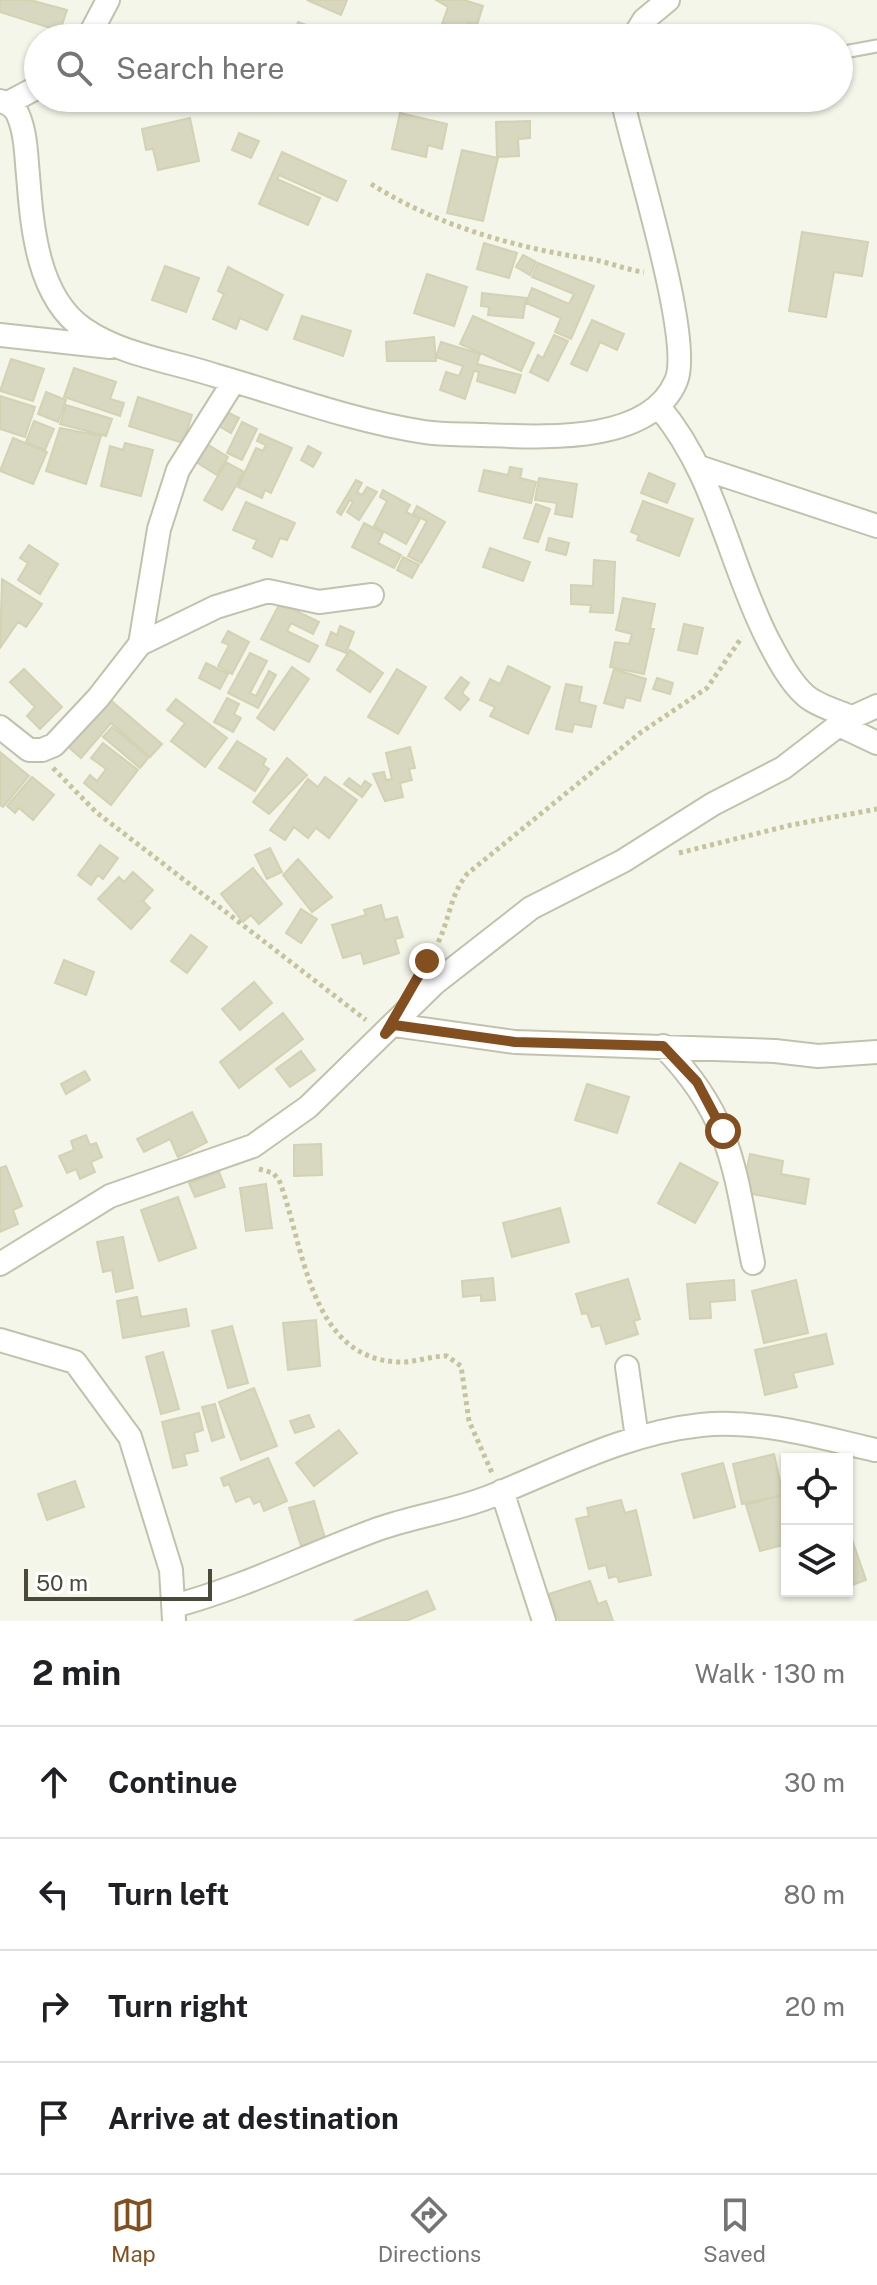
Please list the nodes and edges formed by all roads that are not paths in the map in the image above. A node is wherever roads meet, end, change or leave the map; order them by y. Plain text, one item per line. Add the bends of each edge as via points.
1 (108, 0) edge
2 (668, 0) edge
3 (95, 24) edge
4 (642, 24) edge
5 (877, 46) edge
6 (853, 50) edge
7 (24, 93) edge
8 (4, 102) edge
9 (627, 112) edge
10 (0, 335) edge
11 (119, 348) junction
12 (234, 381) junction
13 (659, 407) junction
14 (699, 467) junction
15 (877, 526) edge
16 (372, 595) dead end
17 (140, 644) junction
18 (877, 706) edge
19 (845, 721) junction
20 (0, 727) edge
21 (877, 743) edge
22 (390, 1029) junction
23 (663, 1046) junction
24 (877, 1052) edge
25 (753, 1263) dead end
26 (0, 1264) edge
27 (0, 1340) edge
28 (627, 1367) dead end
29 (637, 1438) junction
30 (876, 1447) edge
31 (505, 1490) junction
32 (174, 1613) edge
33 (544, 1621) edge

1 - 3 street
2 - 4 street
5 - 6 lane
7 - 8 street
8 - 11 street via 18,115 25,140 40,261 62,308 83,328
9 - 13 street via 680,336 677,379
10 - 11 street
11 - 12 street
12 - 13 street via 425,432 573,435 627,424
12 - 17 street via 178,470 159,529
13 - 14 street
14 - 15 street
14 - 19 street via 751,606 778,660 809,698
16 - 17 street via 319,602 262,591
17 - 20 street via 54,745 29,750
18 - 19 street
19 - 21 street
19 - 22 street via 783,768 531,908 435,983
22 - 23 street via 515,1042
22 - 26 street via 308,1107 253,1146 110,1196
23 - 24 street via 818,1056
23 - 25 street via 697,1082 715,1112 731,1158
27 - 32 street via 75,1362 130,1437 161,1532
28 - 29 street
29 - 30 street via 704,1425 758,1426
29 - 31 street
31 - 32 street via 380,1529
31 - 33 street

